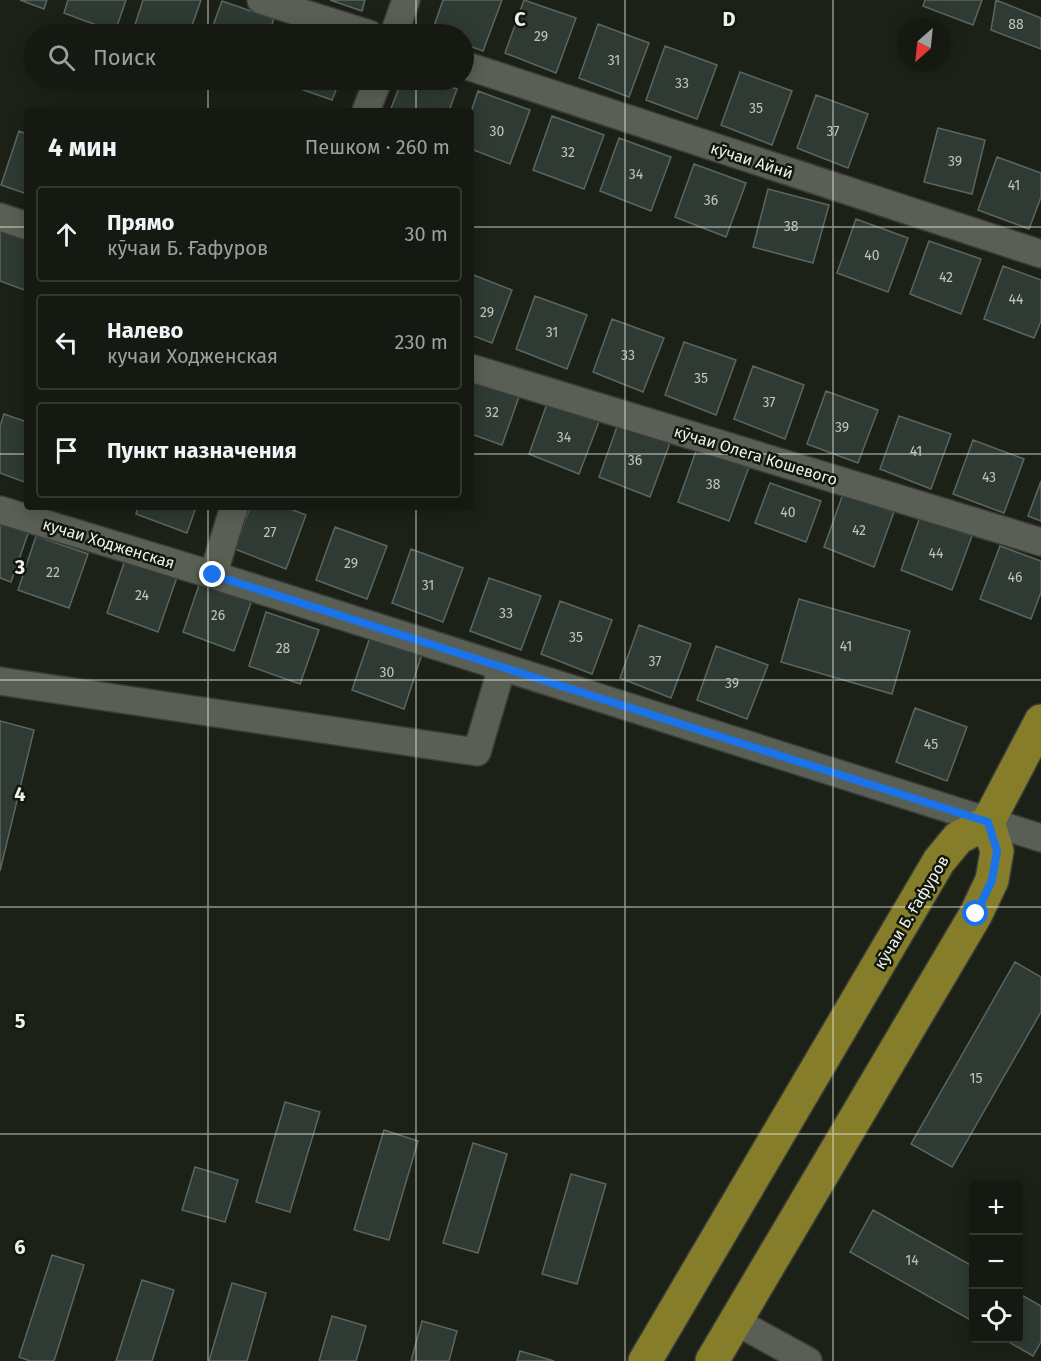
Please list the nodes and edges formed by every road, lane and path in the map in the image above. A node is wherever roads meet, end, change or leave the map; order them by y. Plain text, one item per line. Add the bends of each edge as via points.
1 (261, 0) edge
2 (406, 0) edge
3 (337, 24) edge
4 (398, 24) edge
5 (474, 68) edge
6 (374, 90) edge
7 (367, 108) edge
8 (0, 217) edge
9 (24, 225) edge
10 (1041, 254) edge
11 (474, 369) edge
12 (0, 510) edge
13 (233, 510) edge
14 (1041, 543) edge
15 (213, 575) junction
16 (502, 668) junction
17 (0, 681) edge
18 (1041, 720) edge
19 (988, 822) junction
20 (1041, 838) edge
21 (735, 1321) junction
22 (645, 1361) edge
23 (712, 1361) edge
24 (808, 1361) edge

1 - 3 street
2 - 4 street
5 - 10 street, кӯчаи Айнӣ
6 - 7 street
8 - 9 street
11 - 14 street, кӯчаи Олега Кошевого
12 - 15 street, кучаи Ходженская
13 - 15 street
15 - 16 street, кучаи Ходженская
16 - 17 street via 477,752
16 - 19 street, кучаи Ходженская
18 - 19 main road
19 - 20 street, кучаи Ходженская
19 - 21 main road via 997,851 992,880 976,914
19 - 22 main road, кӯчаи Б. Ғафуров via 958,838 939,861
21 - 23 main road
21 - 24 street

